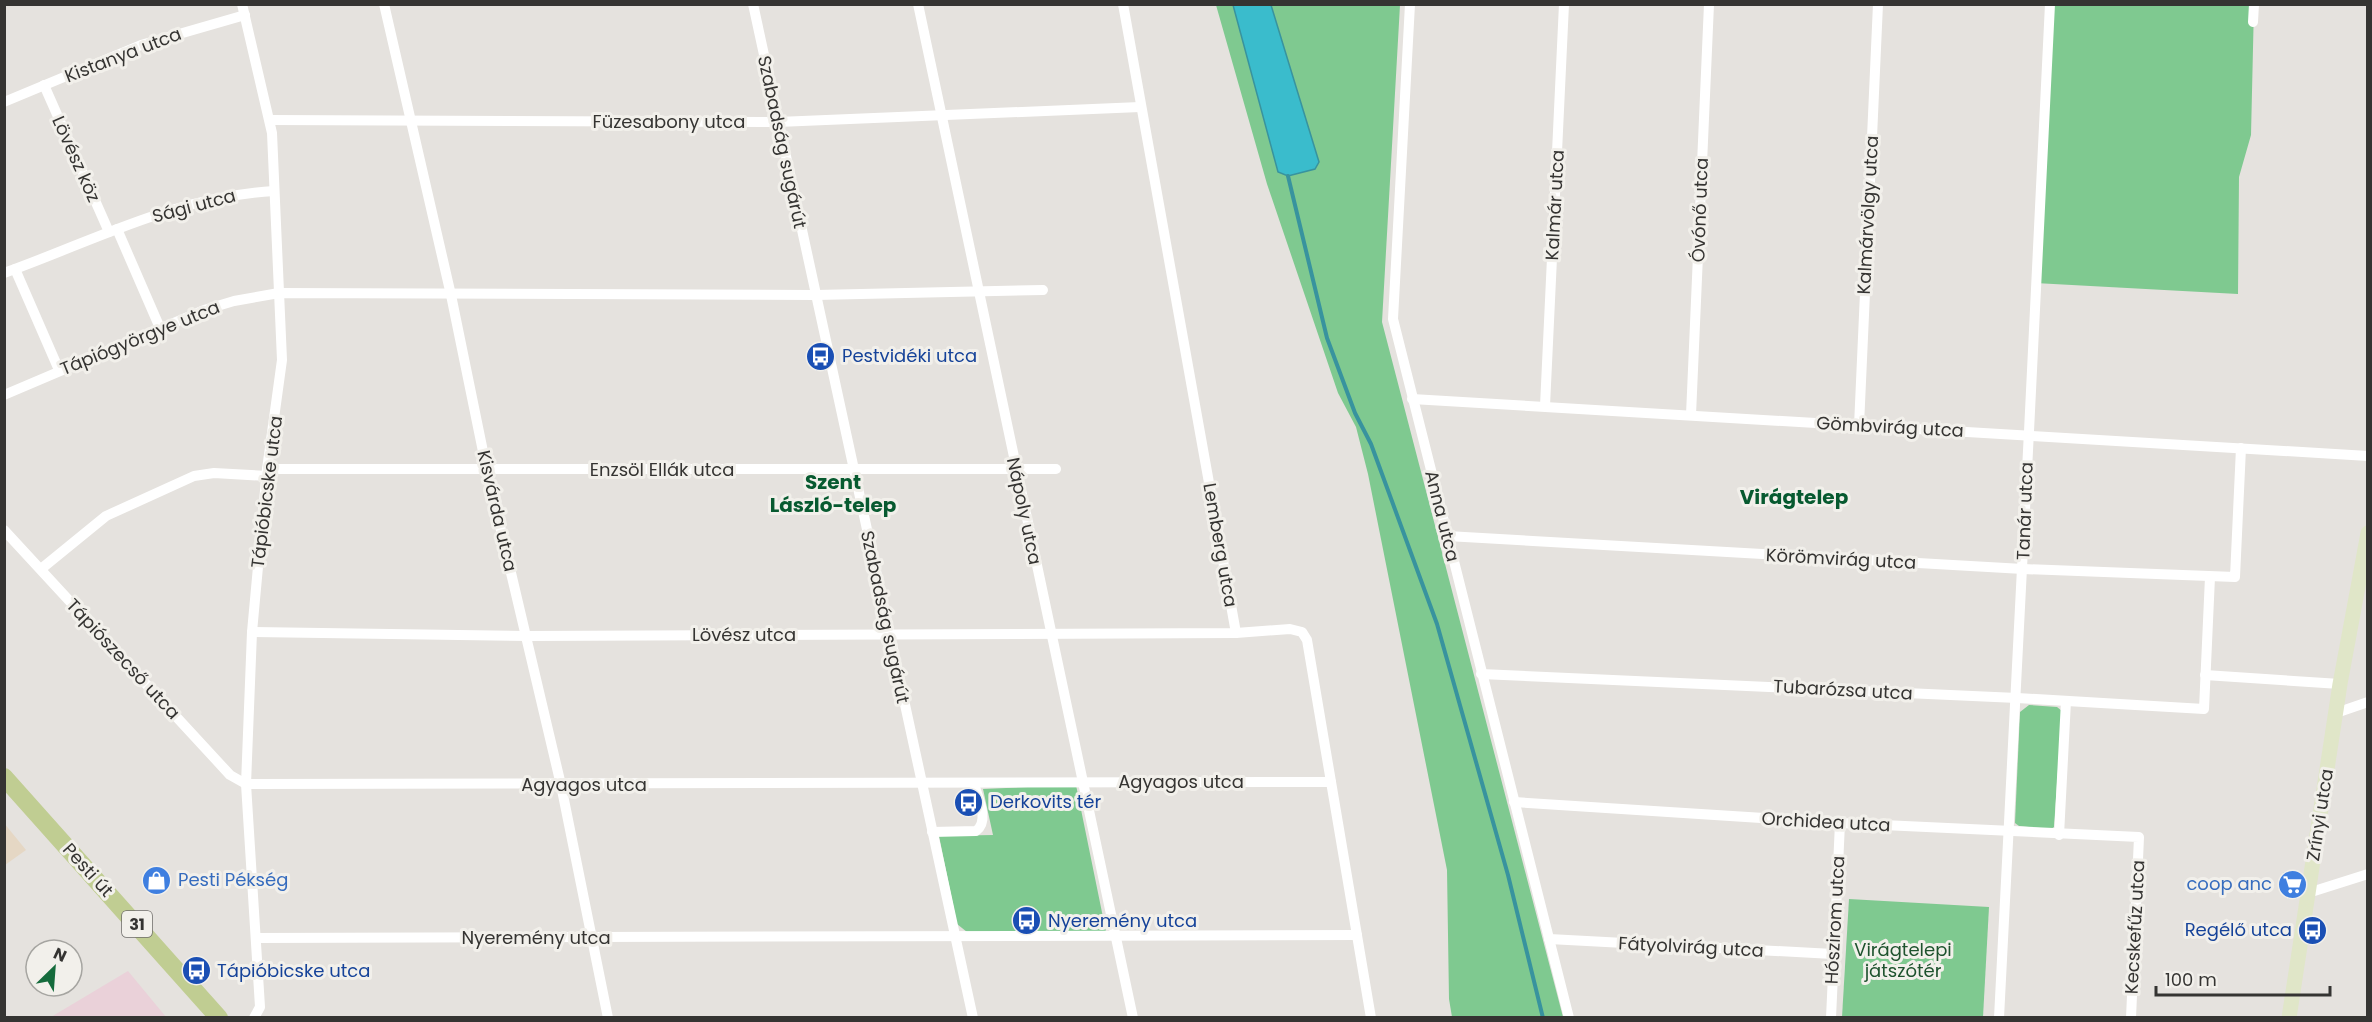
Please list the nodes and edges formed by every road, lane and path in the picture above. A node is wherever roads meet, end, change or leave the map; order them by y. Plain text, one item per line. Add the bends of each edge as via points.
1 (384, 4) edge
2 (753, 4) edge
3 (918, 4) edge
4 (1124, 4) edge
5 (1410, 4) edge
6 (1564, 4) edge
7 (1709, 4) edge
8 (1878, 4) edge
9 (2050, 4) edge
10 (2254, 4) edge
11 (244, 10) edge
12 (2253, 22) dead end
13 (44, 85) junction
14 (4, 102) edge
15 (1140, 107) junction
16 (940, 115) junction
17 (270, 120) junction
18 (410, 121) junction
19 (778, 122) junction
20 (274, 191) junction
21 (113, 231) junction
22 (10, 271) edge
23 (1043, 290) dead end
24 (279, 293) junction
25 (978, 293) junction
26 (816, 295) junction
27 (451, 296) junction
28 (160, 328) junction
29 (59, 370) junction
30 (4, 395) edge
31 (1412, 399) junction
32 (1545, 406) junction
33 (1691, 415) junction
34 (1859, 426) junction
35 (2027, 435) junction
36 (2241, 448) junction
37 (2367, 456) edge
38 (1015, 469) junction
39 (1056, 469) dead end
40 (854, 470) junction
41 (487, 471) junction
42 (267, 472) junction
43 (4, 530) edge
44 (1447, 536) junction
45 (2367, 538) edge
46 (40, 569) junction
47 (2023, 569) junction
48 (2210, 577) junction
49 (252, 632) junction
50 (1236, 633) junction
51 (889, 634) junction
52 (1050, 634) junction
53 (528, 636) junction
54 (1481, 674) junction
55 (2205, 675) junction
56 (2340, 684) junction
57 (2017, 698) junction
58 (2066, 701) junction
59 (2367, 702) edge
60 (2336, 712) junction
61 (4, 777) edge
62 (1331, 782) junction
63 (1083, 783) junction
64 (246, 784) junction
65 (561, 784) junction
66 (974, 784) junction
67 (922, 785) junction
68 (1514, 802) junction
69 (1840, 824) junction
70 (932, 831) junction
71 (2010, 832) junction
72 (2059, 835) junction
73 (2139, 837) joint
74 (2367, 874) edge
75 (2308, 893) junction
76 (1357, 935) junction
77 (955, 937) junction
78 (1117, 937) junction
79 (256, 938) junction
80 (590, 938) junction
81 (1549, 939) junction
82 (1833, 954) junction
83 (219, 1017) edge
84 (254, 1017) edge
85 (608, 1017) edge
86 (973, 1017) edge
87 (1133, 1017) edge
88 (1371, 1017) edge
89 (1569, 1017) edge
90 (1831, 1017) edge
91 (1999, 1017) edge
92 (2131, 1017) edge
93 (2289, 1017) edge

1 - 18 street, Kisvárda utca
2 - 19 street, Szabadság sugárút
3 - 16 street, Nápoly utca
4 - 15 street, Lemberg utca
5 - 31 street, Anna utca via 1393,319
6 - 32 street, Kalmár utca
7 - 33 street, Óvónő utca
8 - 34 street, Kalmárvölgy utca
9 - 35 street, Tanár utca
10 - 12 street
11 - 13 street, Kistanya utca via 141,45
11 - 17 street, Tápióbicske utca
13 - 14 street, Kistanya utca
13 - 21 street, Lövész köz
15 - 16 street, Füzesabony utca
15 - 50 street, Lemberg utca
16 - 19 street, Füzesabony utca
16 - 25 street, Nápoly utca
17 - 18 street, Füzesabony utca
17 - 20 street, Tápióbicske utca
18 - 19 street, Füzesabony utca
18 - 27 street, Kisvárda utca
19 - 26 street, Szabadság sugárút
20 - 21 street, Sági utca via 208,198
20 - 24 street, Tápióbicske utca
21 - 22 street, Sági utca
21 - 28 street
22 - 29 street, Sági utca
23 - 25 street
24 - 27 street
24 - 28 street, Tápiógyörgye utca via 234,300
24 - 42 street, Tápióbicske utca via 281,382
25 - 26 street
25 - 38 street, Nápoly utca
26 - 27 street
26 - 40 street, Szabadság sugárút
27 - 41 street, Kisvárda utca
28 - 29 street, Tápiógyörgye utca
29 - 30 street, Tápiógyörgye utca
31 - 32 street, Gömbvirág utca
31 - 44 street, Anna utca
32 - 33 street, Gömbvirág utca
33 - 34 street, Gömbvirág utca
34 - 35 street, Gömbvirág utca
35 - 36 street, Gömbvirág utca
35 - 47 street, Tanár utca
36 - 37 street, Gömbvirág utca
36 - 48 street, Körömvirág utca via 2235,578
38 - 39 street, Enzsöl Ellák utca
38 - 40 street, Enzsöl Ellák utca
38 - 52 street, Nápoly utca
40 - 41 street, Enzsöl Ellák utca
40 - 51 street, Szabadság sugárút
41 - 42 street, Enzsöl Ellák utca
41 - 53 street, Kisvárda utca
42 - 46 street, Enzsöl Ellák utca via 194,476 106,516
42 - 49 street, Tápióbicske utca
43 - 46 street, Tápiószecső utca
44 - 47 street, Körömvirág utca
44 - 54 street, Anna utca
45 - 56 main road, Zrínyi utca
46 - 64 street, Tápiószecső utca via 230,775
47 - 48 street, Körömvirág utca
47 - 57 street, Tanár utca
48 - 55 street
49 - 53 street, Lövész utca
49 - 64 street, Tápióbicske utca
50 - 52 street, Lövész utca
50 - 62 street, Lemberg utca via 1290,629 1302,632 1307,640
51 - 52 street, Lövész utca
51 - 53 street, Lövész utca
51 - 67 street, Szabadság sugárút
52 - 63 street, Nápoly utca
53 - 65 street, Kisvárda utca
54 - 57 street, Tubarózsa utca
54 - 68 street, Anna utca
55 - 56 street
55 - 58 street, Tubarózsa utca via 2204,709
56 - 60 main road, Zrínyi utca
57 - 58 street, Tubarózsa utca
57 - 71 street, Tanár utca
58 - 72 street
59 - 60 street
60 - 75 main road, Zrínyi utca
61 - 83 main road, Pesti út / 31
62 - 63 street, Agyagos utca
62 - 76 street, Lemberg utca
63 - 66 street, Agyagos utca
63 - 78 street, Nápoly utca
64 - 65 street, Agyagos utca
64 - 79 street, Tápióbicske utca
65 - 67 street, Agyagos utca
65 - 80 street, Kisvárda utca
66 - 67 street, Agyagos utca
66 - 70 street via 984,820 981,827 976,831
67 - 70 street, Szabadság sugárút
68 - 69 street, Orchidea utca
68 - 81 street, Anna utca
69 - 71 street, Orchidea utca
69 - 82 street, Hószirom utca
70 - 77 street, Szabadság sugárút
71 - 72 street, Orchidea utca
71 - 91 street, Tanár utca
72 - 73 street, Orchidea utca
73 - 92 street, Kecskefűz utca
74 - 75 street
75 - 93 main road, Zrínyi utca
76 - 78 street, Nyeremény utca
76 - 88 street, Lemberg utca
77 - 78 street, Nyeremény utca
77 - 80 street, Nyeremény utca
77 - 86 street, Szabadság sugárút
78 - 87 street, Nápoly utca
79 - 80 street, Nyeremény utca
79 - 84 street, Tápióbicske utca via 260,1006
80 - 85 street, Kisvárda utca
81 - 82 street, Fátyolvirág utca
81 - 89 street, Anna utca
82 - 90 street, Hószirom utca

